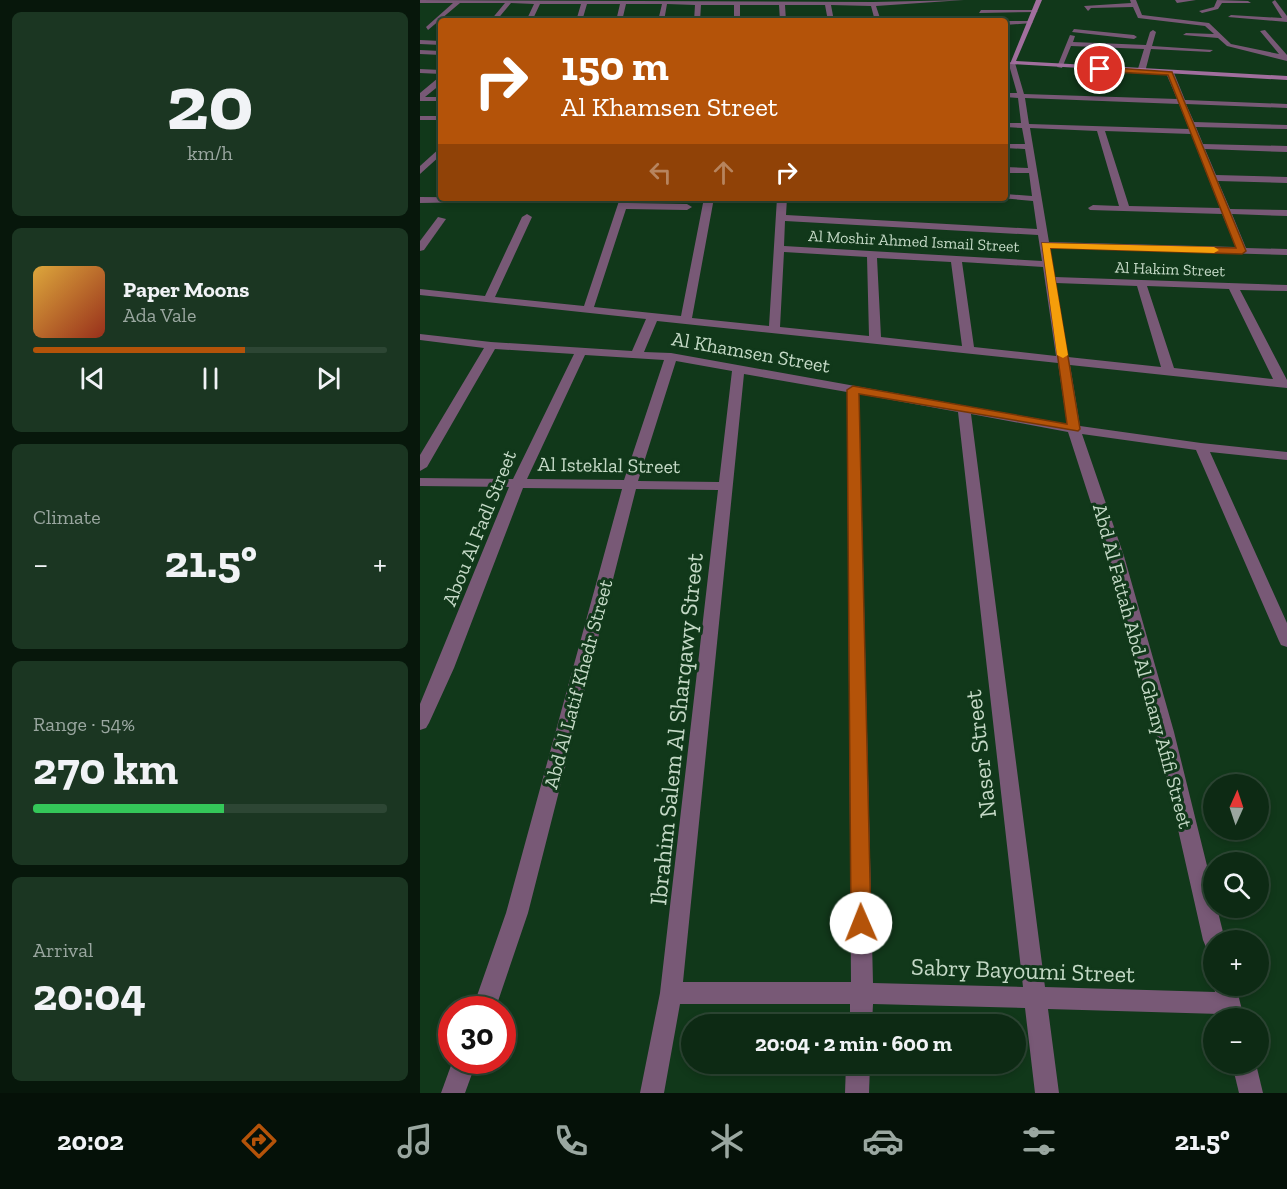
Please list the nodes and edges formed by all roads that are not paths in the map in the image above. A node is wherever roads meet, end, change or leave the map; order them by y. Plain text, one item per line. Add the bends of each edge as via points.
1 (425, 0) edge
2 (962, 0) edge
3 (1039, 0) edge
4 (420, 1) edge
5 (459, 1) edge
6 (474, 1) edge
7 (510, 1) edge
8 (526, 1) edge
9 (538, 1) edge
10 (572, 1) edge
11 (585, 1) edge
12 (620, 1) edge
13 (663, 1) edge
14 (1177, 1) edge
15 (698, 2) junction
16 (758, 2) edge
17 (831, 2) edge
18 (900, 2) edge
19 (1275, 2) dead end
20 (737, 3) junction
21 (782, 3) junction
22 (1134, 3) edge
23 (1193, 3) edge
24 (1220, 3) edge
25 (1248, 3) dead end
26 (873, 4) junction
27 (1088, 9) dead end
28 (1202, 11) dead end
29 (1257, 11) dead end
30 (981, 12) dead end
31 (1035, 12) junction
32 (1231, 17) dead end
33 (439, 18) edge
34 (496, 18) edge
35 (530, 18) edge
36 (580, 18) edge
37 (620, 18) edge
38 (661, 18) edge
39 (697, 18) edge
40 (737, 18) edge
41 (783, 18) edge
42 (831, 18) edge
43 (877, 18) edge
44 (1265, 18) junction
45 (438, 19) edge
46 (1285, 21) edge
47 (1008, 23) edge
48 (1030, 24) junction
49 (420, 26) edge
50 (428, 28) junction
51 (436, 30) dead end
52 (1263, 31) dead end
53 (1153, 32) dead end
54 (1018, 33) dead end
55 (1027, 33) junction
56 (1186, 35) dead end
57 (1217, 36) junction
58 (1134, 37) dead end
59 (420, 42) edge
60 (438, 43) edge
61 (1069, 44) junction
62 (1149, 47) junction
63 (1278, 48) junction
64 (1287, 48) edge
65 (1210, 50) dead end
66 (420, 52) edge
67 (438, 53) edge
68 (1286, 58) edge
69 (1009, 63) edge
70 (1060, 67) junction
71 (420, 71) edge
72 (438, 72) edge
73 (1141, 72) junction
74 (1170, 73) junction
75 (1286, 79) edge
76 (438, 83) edge
77 (1008, 95) edge
78 (1021, 96) junction
79 (420, 98) edge
80 (438, 99) edge
81 (1181, 102) junction
82 (1287, 106) edge
83 (420, 118) edge
84 (438, 118) edge
85 (1008, 125) edge
86 (1026, 126) junction
87 (1287, 127) edge
88 (1191, 128) junction
89 (1100, 129) junction
90 (1008, 146) edge
91 (1200, 146) junction
92 (1029, 147) junction
93 (1287, 149) edge
94 (438, 153) edge
95 (1008, 170) edge
96 (420, 171) edge
97 (1033, 171) junction
98 (1212, 178) junction
99 (1287, 180) edge
100 (1008, 197) edge
101 (1038, 199) junction
102 (420, 200) edge
103 (438, 200) edge
104 (708, 201) edge
105 (782, 201) edge
106 (623, 202) edge
107 (687, 207) dead end
108 (1094, 208) dead end
109 (1125, 209) junction
110 (1225, 212) junction
111 (1287, 213) edge
112 (526, 217) dead end
113 (781, 218) junction
114 (441, 219) dead end
115 (1043, 232) junction
116 (422, 243) edge
117 (1045, 245) junction
118 (779, 249) junction
119 (1242, 251) junction
120 (1287, 252) edge
121 (872, 254) junction
122 (956, 259) junction
123 (1048, 264) junction
124 (1051, 280) junction
125 (1141, 283) junction
126 (1233, 286) junction
127 (1287, 288) edge
128 (420, 292) edge
129 (489, 299) junction
130 (588, 310) junction
131 (653, 317) junction
132 (686, 320) junction
133 (774, 330) junction
134 (420, 338) edge
135 (875, 340) junction
136 (491, 345) junction
137 (581, 351) junction
138 (969, 351) junction
139 (638, 354) junction
140 (671, 357) junction
141 (1064, 361) junction
142 (738, 369) junction
143 (1169, 372) junction
144 (1285, 384) edge
145 (853, 390) junction
146 (964, 409) junction
147 (1074, 429) junction
148 (1201, 447) junction
149 (1287, 456) edge
150 (420, 467) edge
151 (420, 482) edge
152 (518, 483) junction
153 (630, 485) junction
154 (726, 486) junction
155 (1287, 641) edge
156 (420, 723) edge
157 (1213, 930) edge
158 (672, 993) junction
159 (862, 993) junction
160 (488, 996) edge
161 (1036, 998) junction
162 (1229, 1002) edge
163 (861, 1014) edge
164 (460, 1074) edge
165 (858, 1074) edge
166 (1246, 1074) edge
167 (453, 1093) edge
168 (652, 1093) edge
169 (857, 1093) edge
170 (1047, 1093) edge
171 (1251, 1093) edge

1 - 4 street
1 - 5 street
2 - 18 street
3 - 31 main road
5 - 6 street
5 - 33 street
6 - 7 street
7 - 8 street
7 - 34 street
8 - 9 street
9 - 10 street
9 - 35 street
10 - 11 street
11 - 12 street
11 - 36 street
12 - 13 street
12 - 37 street
13 - 15 street
13 - 38 street
14 - 23 street
15 - 20 street
15 - 39 street
16 - 20 street
16 - 21 street
17 - 21 street
17 - 26 street
17 - 42 street
18 - 26 street
19 - 46 street
20 - 40 street
21 - 41 street
22 - 27 street via 1087,6
22 - 57 street via 1140,17 1207,24
23 - 24 street
24 - 25 street
24 - 28 street
26 - 43 street
29 - 44 street
30 - 31 street
31 - 48 main road
32 - 44 street
44 - 46 street
45 - 50 street
47 - 48 street
48 - 55 main road
49 - 50 street
50 - 51 street
52 - 63 street
53 - 62 street
54 - 55 street
55 - 69 main road
56 - 57 street
57 - 68 street via 1241,49
58 - 61 street via 1075,29
59 - 60 lane
61 - 62 street
61 - 70 street
62 - 65 street
62 - 73 street
63 - 64 street
63 - 68 street
66 - 67 street
69 - 70 main road
69 - 78 street, Abd Al Fattah Abd Al Ghany Afifi Street
70 - 73 main road
71 - 72 street
73 - 74 main road
74 - 75 main road
74 - 81 street
76 - 79 street
77 - 78 street
78 - 81 street
78 - 86 street, Abd Al Fattah Abd Al Ghany Afifi Street
79 - 80 street
81 - 82 street
81 - 88 street
83 - 84 street
85 - 86 street
86 - 89 street
86 - 92 street, Abd Al Fattah Abd Al Ghany Afifi Street
87 - 88 street
88 - 89 street
88 - 91 street
89 - 109 street
90 - 92 street
91 - 93 street
91 - 98 street
92 - 97 street, Abd Al Fattah Abd Al Ghany Afifi Street
94 - 96 street
95 - 97 street
97 - 101 street, Abd Al Fattah Abd Al Ghany Afifi Street
98 - 99 street
98 - 110 street
100 - 101 street
101 - 115 street, Abd Al Fattah Abd Al Ghany Afifi Street
102 - 103 street
104 - 132 street
105 - 113 street
106 - 107 street
106 - 130 street
108 - 109 street
109 - 110 street
110 - 111 street
110 - 119 street
112 - 129 street
113 - 115 street
113 - 118 street
114 - 116 street
115 - 117 street, Abd Al Fattah Abd Al Ghany Afifi Street
117 - 119 street
117 - 123 street, Abd Al Fattah Abd Al Ghany Afifi Street
118 - 121 street, Al Moshir Ahmed Ismail Street
118 - 133 street
119 - 120 street
121 - 122 street, Al Moshir Ahmed Ismail Street
121 - 135 street
122 - 123 street, Al Moshir Ahmed Ismail Street
122 - 138 street
123 - 124 street, Abd Al Fattah Abd Al Ghany Afifi Street
124 - 125 street, Al Hakim Street
124 - 141 street, Abd Al Fattah Abd Al Ghany Afifi Street
125 - 126 street, Al Hakim Street
125 - 143 street
126 - 127 street, Al Hakim Street
126 - 144 street
128 - 129 street, Al Khamsen Street
129 - 130 street, Al Khamsen Street
130 - 131 street, Al Khamsen Street
131 - 132 street, Al Khamsen Street
131 - 139 street
132 - 133 street, Al Khamsen Street
133 - 135 street, Al Khamsen Street
134 - 136 street, Al Khamsen Street
135 - 138 street, Al Khamsen Street
136 - 137 street, Al Khamsen Street
136 - 150 street
137 - 139 street, Al Khamsen Street
137 - 152 street, Abou Al Fadl Street
138 - 141 street, Al Khamsen Street
139 - 140 street, Al Khamsen Street
140 - 142 street, Al Khamsen Street
140 - 153 street, Abd Al Latif Khedr Street
141 - 143 street, Al Khamsen Street
141 - 147 street, Abd Al Fattah Abd Al Ghany Afifi Street
142 - 145 street, Al Khamsen Street
142 - 154 street, Ibrahim Salem Al Sharqawy Street
143 - 144 street, Al Khamsen Street
145 - 146 street, Al Khamsen Street
145 - 159 street
146 - 147 street, Al Khamsen Street
146 - 161 street, Naser Street
147 - 148 street, Al Khamsen Street
147 - 157 street, Abd Al Fattah Abd Al Ghany Afifi Street via 1116,555 1162,721
148 - 149 street, Al Khamsen Street
148 - 155 street
151 - 152 street, Al Isteklal Street
152 - 153 street, Al Isteklal Street
152 - 156 street, Abou Al Fadl Street
153 - 154 street, Al Isteklal Street
153 - 160 street, Abd Al Latif Khedr Street via 517,913
154 - 158 street, Ibrahim Salem Al Sharqawy Street
158 - 159 street, Sabry Bayoumi Street
158 - 168 street, Ibrahim Salem Al Sharqawy Street
159 - 161 street, Sabry Bayoumi Street
159 - 163 street
161 - 162 street, Sabry Bayoumi Street
161 - 170 street, Naser Street
164 - 167 street
165 - 169 street
166 - 171 street

